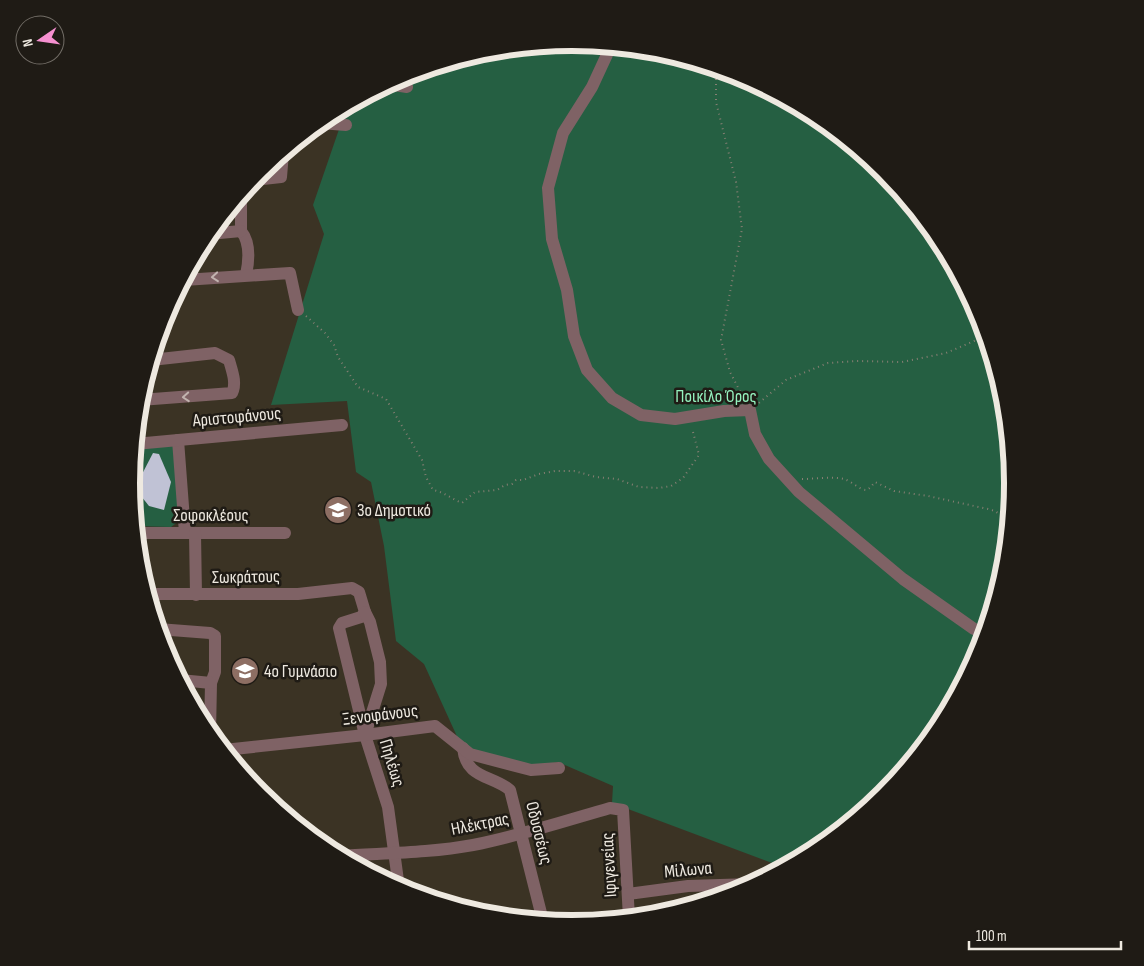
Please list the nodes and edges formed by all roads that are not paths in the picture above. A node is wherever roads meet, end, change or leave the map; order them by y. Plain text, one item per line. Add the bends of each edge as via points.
1 (608, 53) edge
2 (402, 86) edge
3 (408, 87) dead end
4 (332, 124) edge
5 (346, 125) dead end
6 (282, 163) edge
7 (266, 179) edge
8 (241, 205) edge
9 (241, 231) junction
10 (220, 233) edge
11 (246, 275) junction
12 (192, 279) edge
13 (298, 310) road end
14 (159, 359) edge
15 (149, 399) edge
16 (342, 425) dead end
17 (178, 440) junction
18 (142, 443) edge
19 (143, 533) edge
20 (190, 533) junction
21 (285, 533) dead end
22 (155, 594) edge
23 (196, 595) junction
24 (365, 612) junction
25 (166, 630) edge
26 (978, 631) edge
27 (189, 681) edge
28 (211, 683) junction
29 (209, 716) edge
30 (365, 735) junction
31 (462, 748) junction
32 (232, 749) edge
33 (559, 768) dead end
34 (623, 810) joint
35 (520, 834) junction
36 (394, 852) junction
37 (353, 855) edge
38 (398, 878) edge
39 (717, 890) edge
40 (628, 894) junction
41 (629, 911) edge
42 (541, 914) edge

1 - 26 street via 592,87 563,133 548,188 552,239 567,290 574,336 587,370 612,398 641,415 674,419 724,410 750,410 754,434 769,459 799,492 902,579
2 - 3 street
4 - 5 street
6 - 7 street via 281,177
8 - 9 street
9 - 10 street
9 - 11 street via 245,236 249,262
11 -> 12 street
11 - 13 street via 290,273
14 -> 15 street via 214,353 222,356 229,360 234,388 232,393
16 - 17 street, Αριστοφάνους
17 - 18 street, Αριστοφάνους
17 - 20 street
19 - 20 street, Σοφοκλέους
20 - 21 street, Σοφοκλέους
20 - 23 street
22 - 23 street, Σωκράτους
23 - 24 street, Σωκράτους via 298,594 352,588 359,592
24 - 30 street via 380,662 381,684
24 - 30 street, Πηλέως via 361,617 342,623 340,628
25 - 28 street via 215,636 215,672
27 - 28 street
28 - 29 street
30 - 31 street, Ξενοφάνους via 435,726
30 - 32 street, Ξενοφάνους
30 - 36 street, Πηλέως via 388,807
31 - 33 street, Ξενοφάνους via 470,754 531,770
31 - 35 street, Οδυσσέως via 467,764 476,773 510,790
34 - 35 street, Ηλέκτρας via 610,808
34 - 40 street, Ιφιγενείας
35 - 36 street, Ηλέκτρας via 455,847
35 - 42 street, Οδυσσέως
36 - 37 street, Ηλέκτρας
36 - 38 street, Πηλέως
39 - 40 street, Μίλωνα via 688,886
40 - 41 street, Ιφιγενείας

